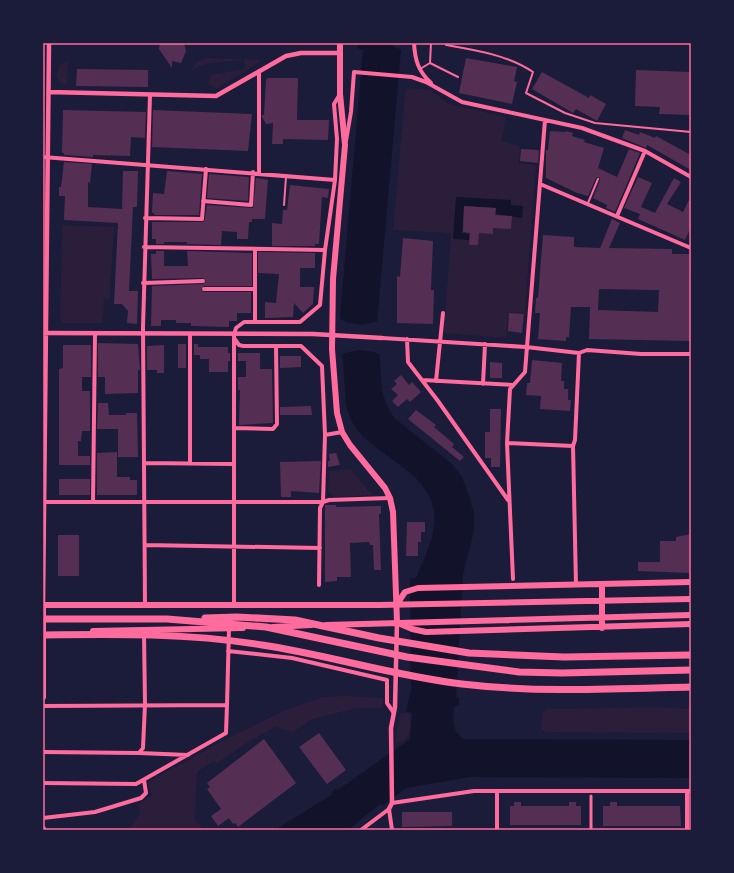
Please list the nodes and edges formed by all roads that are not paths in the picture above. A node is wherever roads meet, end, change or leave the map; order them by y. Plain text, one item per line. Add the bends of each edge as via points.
1 (49, 43) edge
2 (340, 43) edge
3 (414, 43) edge
4 (431, 43) edge
5 (446, 45) dead end
6 (43, 49) edge
7 (49, 50) junction
8 (340, 53) junction
9 (430, 62) junction
10 (419, 69) junction
11 (259, 71) junction
12 (458, 77) dead end
13 (439, 90) junction
14 (49, 92) junction
15 (340, 94) junction
16 (150, 95) junction
17 (43, 98) edge
18 (49, 98) junction
19 (545, 120) junction
20 (691, 132) edge
21 (346, 146) junction
22 (644, 151) junction
23 (46, 157) edge
24 (147, 165) junction
25 (206, 170) junction
26 (253, 172) junction
27 (259, 173) junction
28 (286, 176) junction
29 (691, 177) edge
30 (334, 180) junction
31 (598, 180) dead end
32 (540, 184) junction
33 (203, 201) junction
34 (588, 203) junction
35 (284, 205) dead end
36 (617, 216) junction
37 (145, 218) junction
38 (144, 247) junction
39 (691, 248) edge
40 (255, 249) junction
41 (325, 250) junction
42 (203, 281) dead end
43 (144, 283) junction
44 (204, 289) dead end
45 (255, 289) junction
46 (442, 313) dead end
47 (255, 322) junction
48 (44, 333) edge
49 (95, 334) junction
50 (144, 334) junction
51 (190, 334) junction
52 (335, 335) junction
53 (234, 337) junction
54 (382, 338) joint
55 (407, 339) junction
56 (440, 342) junction
57 (485, 344) junction
58 (276, 346) junction
59 (526, 347) junction
60 (579, 352) junction
61 (691, 354) edge
62 (422, 380) junction
63 (436, 381) junction
64 (483, 384) junction
65 (513, 385) junction
66 (234, 428) junction
67 (342, 432) junction
68 (325, 435) junction
69 (507, 443) junction
70 (573, 446) junction
71 (144, 463) junction
72 (190, 463) junction
73 (234, 464) junction
74 (390, 498) junction
75 (508, 500) junction
76 (234, 501) junction
77 (44, 502) edge
78 (93, 502) junction
79 (144, 502) junction
80 (323, 502) junction
81 (145, 545) junction
82 (233, 546) junction
83 (320, 548) junction
84 (513, 579) dead end
85 (691, 582) edge
86 (319, 585) dead end
87 (576, 585) junction
88 (602, 585) junction
89 (691, 599) edge
90 (234, 604) junction
91 (397, 604) junction
92 (43, 605) edge
93 (145, 605) junction
94 (691, 615) edge
95 (43, 619) edge
96 (167, 619) junction
97 (397, 622) junction
98 (691, 624) edge
99 (229, 628) junction
100 (602, 628) junction
101 (144, 630) junction
102 (43, 633) edge
103 (228, 652) junction
104 (43, 655) edge
105 (691, 655) edge
106 (691, 670) edge
107 (691, 687) edge
108 (43, 697) edge
109 (145, 704) junction
110 (227, 705) junction
111 (43, 706) edge
112 (394, 713) junction
113 (143, 748) junction
114 (43, 752) edge
115 (139, 753) junction
116 (147, 753) junction
117 (188, 755) junction
118 (144, 780) junction
119 (43, 783) edge
120 (497, 791) junction
121 (689, 791) edge
122 (591, 796) dead end
123 (392, 801) junction
124 (389, 809) junction
125 (43, 818) edge
126 (361, 830) edge
127 (392, 830) edge
128 (497, 830) edge
129 (591, 830) edge
130 (687, 830) edge

1 - 7 street
2 - 8 main road
3 - 10 street
4 - 9 lane
5 - 20 lane via 471,49 520,64 533,72 526,94 565,113 595,123
6 - 7 street
7 - 14 street
8 - 11 street via 293,54
8 - 15 main road
9 - 10 lane
9 - 12 lane
10 - 13 street
11 - 16 street via 216,96
11 - 27 street
13 - 19 street via 462,102
13 - 21 street via 412,77 355,71
14 - 16 street
14 - 18 street
15 - 21 main road
15 - 30 street via 334,104 337,139
16 - 24 street
17 - 18 street
18 - 23 street
19 - 22 street via 582,128
19 - 32 street
21 - 52 main road via 333,279
22 - 29 street
22 - 36 street
23 - 24 street
23 - 48 street
24 - 25 street
24 - 37 street
25 - 26 street
25 - 33 street
26 - 27 street
26 - 33 street via 251,205
27 - 28 street
28 - 30 street
28 - 35 lane
30 - 41 street
31 - 34 lane
32 - 34 street
32 - 59 street
33 - 37 street via 202,219
34 - 36 street
36 - 39 street
37 - 38 street
38 - 40 street
38 - 43 street
40 - 41 street
40 - 45 street
41 - 47 street via 320,304 300,322
42 - 43 street
43 - 50 street
44 - 45 street
45 - 47 street
46 - 56 street
47 - 53 street via 244,322 236,328
48 - 49 street
48 - 77 street
49 - 50 street
49 - 78 street
50 - 51 street
50 - 71 street
51 - 53 street
51 - 72 street
52 - 53 street
52 - 54 street
52 - 67 main road via 337,413
53 - 58 street via 238,344 243,346
53 - 66 street
54 - 55 street
55 - 56 street
55 - 62 street via 408,362
56 - 57 street
56 - 63 street
57 - 59 street
57 - 64 street
58 - 66 street via 278,424 273,429
58 - 68 street via 301,346 322,366
59 - 60 street
59 - 65 street via 525,372
60 - 61 street via 587,350
60 - 70 street
62 - 63 street
62 - 75 street
63 - 64 street
64 - 65 street
65 - 69 street via 510,389
66 - 73 street
67 - 68 street
67 - 74 main road
68 - 80 street
69 - 70 street
69 - 75 street
70 - 87 street
71 - 72 street
71 - 79 street
72 - 73 street
73 - 76 street
74 - 80 street
74 - 91 main road via 393,512
75 - 84 street
76 - 79 street
76 - 80 street
76 - 82 street
77 - 78 street
77 - 92 street
78 - 79 street
79 - 81 street
80 - 83 street via 320,508
81 - 82 street
81 - 93 street
82 - 83 street
82 - 90 street
83 - 86 street
85 - 88 main road
87 - 88 main road
87 - 91 main road via 411,589 405,592
88 - 100 main road
89 - 91 main road
90 - 91 main road
90 - 93 main road
91 - 97 main road
92 - 93 main road
92 - 102 main road
94 - 97 main road
95 - 96 highway
96 - 105 highway via 237,617 295,620 379,638 469,653 564,657
96 - 106 highway via 266,627 407,658 519,672
97 - 99 main road
97 - 100 main road via 426,632
97 - 112 street
98 - 100 main road
99 - 101 main road
99 - 103 street
101 - 102 main road
101 - 109 street
102 - 104 main road
102 - 107 highway via 214,638 264,645 461,684 530,690
103 - 110 street
103 - 112 street via 292,658 387,680 387,703
104 - 108 main road
109 - 110 street
109 - 111 street
109 - 113 street
110 - 117 street via 226,733
112 - 123 street via 391,746
113 - 115 street
113 - 116 street
114 - 115 street
115 - 116 street
116 - 117 street
117 - 118 street
118 - 119 street via 136,784
118 - 125 street via 146,793 141,798 95,812
120 - 121 street
120 - 123 street via 474,791
120 - 128 street
121 - 130 street
122 - 129 street
123 - 124 street
124 - 126 street
124 - 127 street

